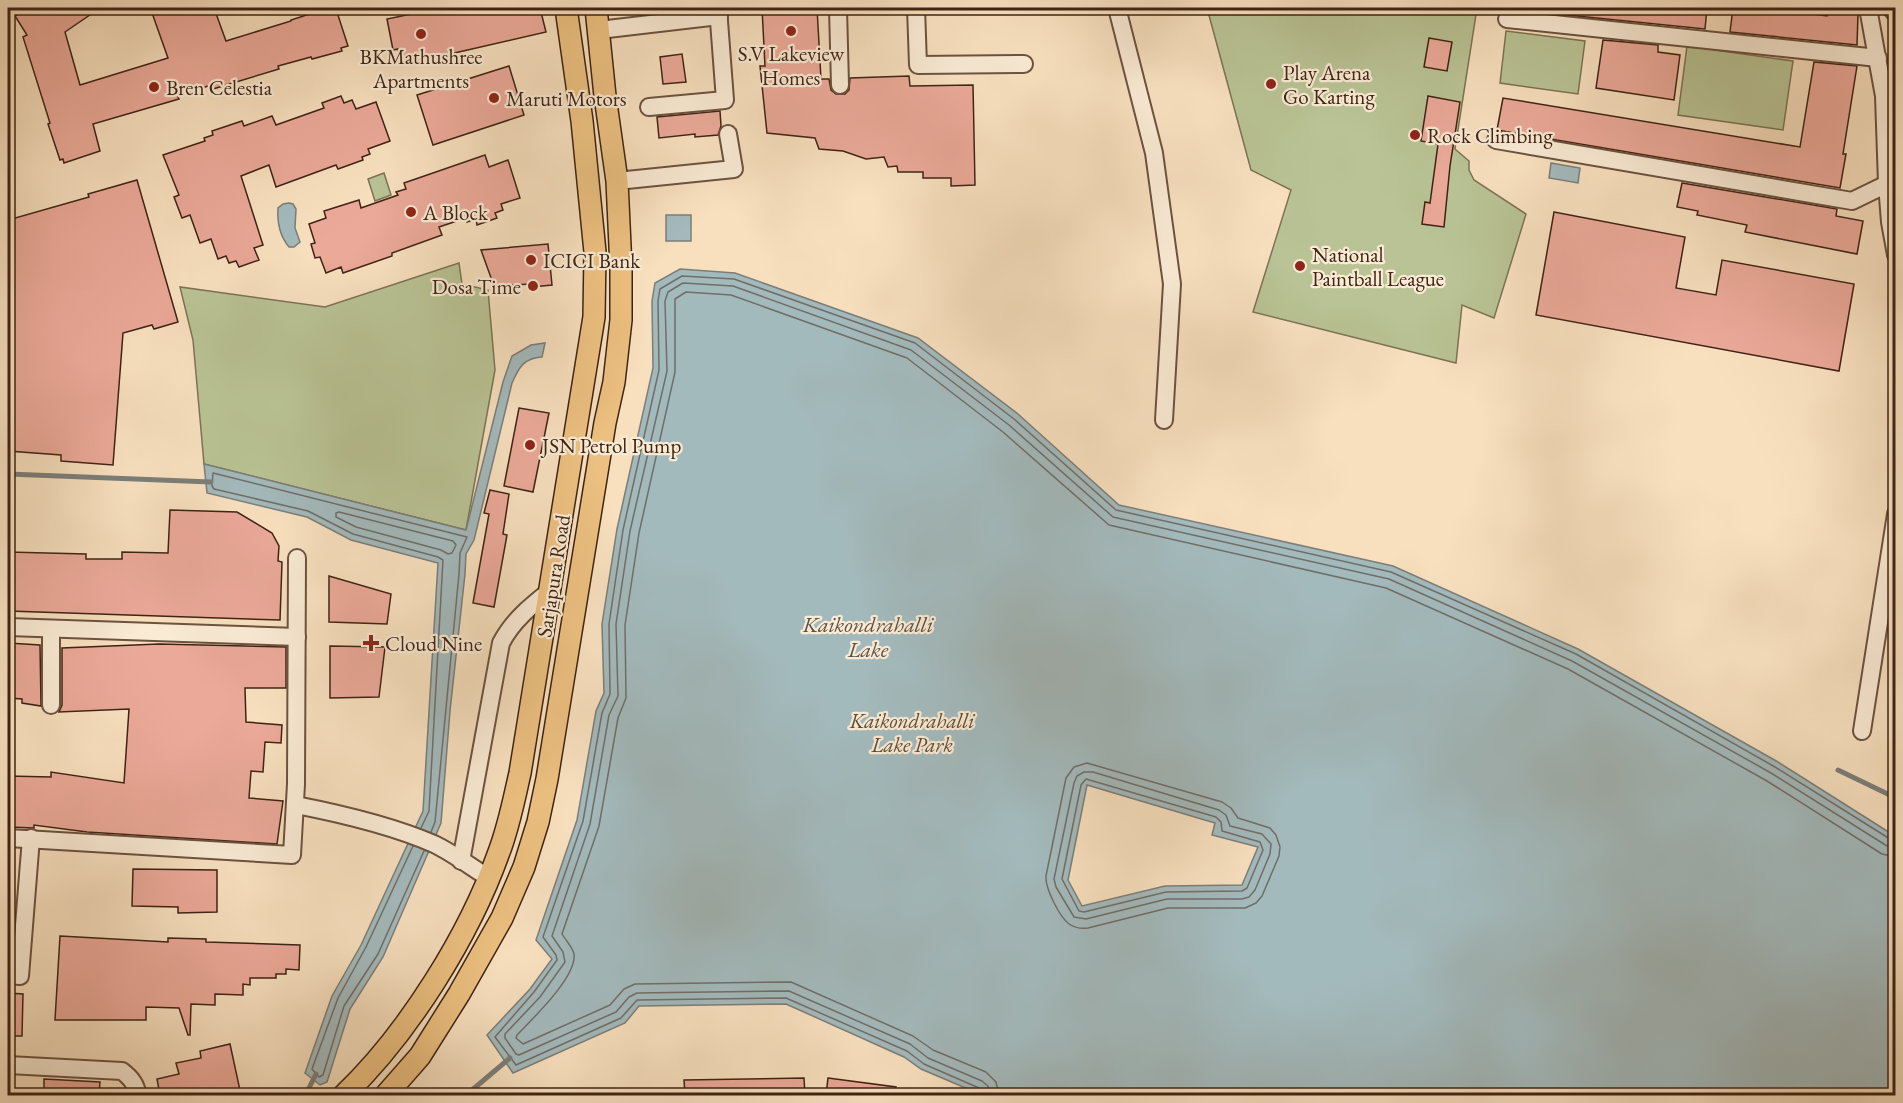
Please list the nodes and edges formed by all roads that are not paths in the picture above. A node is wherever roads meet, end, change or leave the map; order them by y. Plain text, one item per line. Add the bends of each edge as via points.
1 (566, 8) edge
2 (596, 8) edge
3 (838, 8) edge
4 (916, 8) edge
5 (1116, 8) edge
6 (1868, 8) edge
7 (1891, 8) edge
8 (718, 12) edge
9 (1896, 14) edge
10 (1507, 19) dead end
11 (599, 30) junction
12 (1878, 58) junction
13 (1024, 64) dead end
14 (840, 85) dead end
15 (649, 107) dead end
16 (728, 134) dead end
17 (1496, 140) dead end
18 (617, 181) junction
19 (1887, 184) junction
20 (1896, 255) edge
21 (1164, 420) dead end
22 (1896, 513) edge
23 (297, 558) dead end
24 (551, 590) junction
25 (8, 627) edge
26 (51, 628) junction
27 (297, 637) junction
28 (51, 705) dead end
29 (1862, 731) dead end
30 (296, 806) junction
31 (8, 838) edge
32 (31, 838) junction
33 (461, 861) junction
34 (489, 878) junction
35 (8, 975) edge
36 (8, 1065) edge
37 (138, 1095) edge
38 (344, 1095) edge
39 (385, 1095) edge

1 - 24 main road, Sarjapura Road via 596,263 594,317
2 - 11 main road, Sarjapura Road
3 - 14 street
4 - 13 street via 918,65
5 - 21 street via 1154,153 1172,284
6 - 12 street
7 - 9 street
8 - 11 street
8 - 15 street via 725,100
10 - 12 street
11 - 18 main road, Sarjapura Road
12 - 19 street via 1884,96
16 - 18 street via 734,169
17 - 19 street via 1852,201
18 - 39 main road, Sarjapura Road via 619,340 538,822 502,918 420,1056
19 - 20 street
22 - 29 street
23 - 27 street
24 - 33 street via 525,610 501,643
24 - 34 main road, Sarjapura Road via 511,816
25 - 26 street
26 - 27 street
26 - 28 street
27 - 30 street
30 - 32 street via 292,855
30 - 33 street via 402,832
31 - 32 street
32 - 35 street via 20,976
33 - 34 street
34 - 38 main road, Sarjapura Road via 436,979 398,1035
36 - 37 street via 122,1071 131,1078

